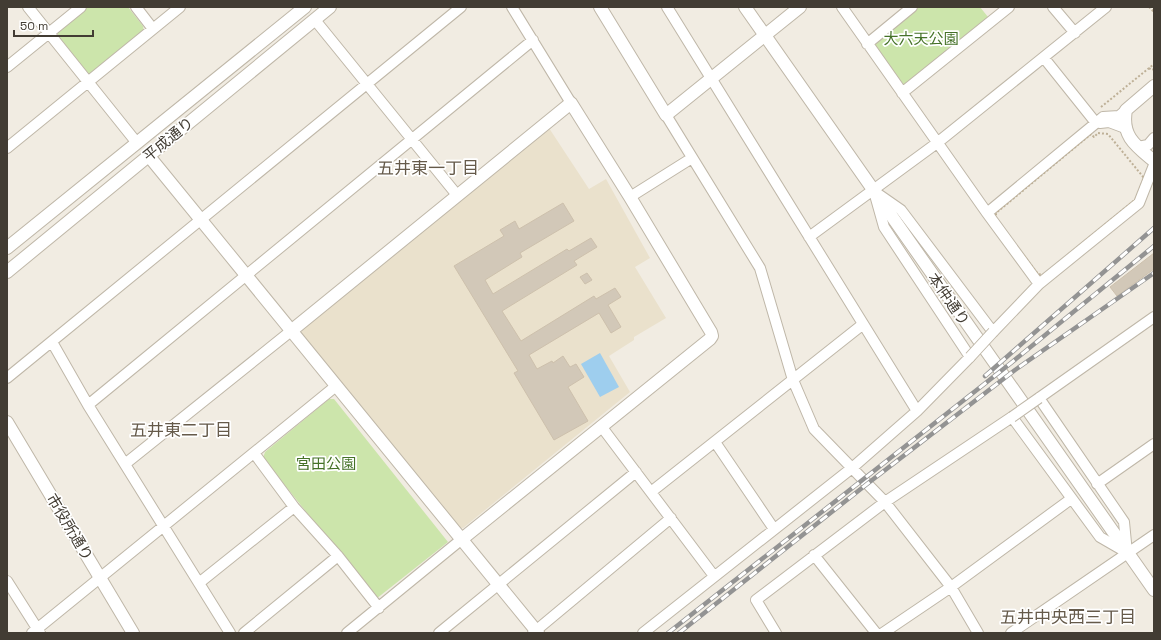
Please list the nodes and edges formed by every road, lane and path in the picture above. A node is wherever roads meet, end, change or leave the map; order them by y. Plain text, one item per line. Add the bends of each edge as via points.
1 (28, 7) edge
2 (81, 7) edge
3 (136, 7) edge
4 (180, 7) edge
5 (305, 7) edge
6 (330, 7) edge
7 (462, 7) edge
8 (512, 7) edge
9 (600, 7) edge
10 (667, 7) edge
11 (745, 7) edge
12 (800, 7) edge
13 (842, 7) edge
14 (912, 7) edge
15 (1009, 7) edge
16 (1053, 7) edge
17 (1106, 7) edge
18 (1150, 7) edge
19 (1154, 12) edge
20 (315, 20) junction
21 (154, 29) junction
22 (48, 32) junction
23 (1075, 33) junction
24 (764, 36) junction
25 (533, 40) junction
26 (867, 44) junction
27 (1044, 58) junction
28 (1154, 64) edge
29 (7, 67) edge
30 (1149, 68) junction
31 (1154, 69) edge
32 (711, 79) junction
33 (88, 82) junction
34 (367, 84) junction
35 (1154, 86) edge
36 (902, 93) junction
37 (571, 103) junction
38 (1100, 107) dead end
39 (1126, 110) junction
40 (666, 115) junction
41 (1096, 123) junction
42 (1125, 128) junction
43 (1154, 138) edge
44 (412, 140) junction
45 (137, 143) junction
46 (937, 143) junction
47 (1138, 147) junction
48 (7, 148) edge
49 (148, 155) junction
50 (692, 158) junction
51 (1154, 161) edge
52 (1154, 165) edge
53 (873, 191) junction
54 (457, 195) junction
55 (630, 197) junction
56 (991, 213) junction
57 (201, 220) junction
58 (809, 238) junction
59 (7, 248) edge
60 (7, 272) edge
61 (247, 275) junction
62 (1039, 284) junction
63 (1154, 317) edge
64 (862, 325) junction
65 (291, 331) junction
66 (993, 332) junction
67 (52, 342) junction
68 (970, 356) junction
69 (7, 378) edge
70 (793, 380) junction
71 (336, 386) junction
72 (1039, 398) junction
73 (88, 404) junction
74 (916, 411) junction
75 (1012, 417) junction
76 (7, 422) edge
77 (601, 426) junction
78 (716, 442) junction
79 (1154, 444) edge
80 (254, 452) junction
81 (125, 464) junction
82 (852, 468) junction
83 (636, 472) junction
84 (1097, 484) junction
85 (651, 492) junction
86 (1071, 499) junction
87 (885, 502) junction
88 (294, 507) junction
89 (671, 518) junction
90 (164, 526) junction
91 (774, 529) junction
92 (1154, 535) edge
93 (462, 539) junction
94 (1127, 553) junction
95 (338, 556) junction
96 (814, 556) junction
97 (714, 576) junction
98 (100, 577) junction
99 (7, 580) edge
100 (199, 583) junction
101 (499, 585) junction
102 (951, 587) junction
103 (1154, 590) edge
104 (379, 608) junction
105 (36, 632) edge
106 (536, 632) edge
107 (133, 633) edge
108 (230, 633) edge
109 (244, 633) edge
110 (348, 633) edge
111 (439, 633) edge
112 (643, 633) edge
113 (776, 633) edge
114 (876, 633) edge
115 (883, 633) edge
116 (978, 633) edge
117 (1011, 633) edge

1 - 22 street
2 - 22 street
3 - 21 street
4 - 21 street
5 - 45 street, 平成通り
6 - 20 street, 平成通り
7 - 34 street
8 - 25 street
9 - 40 street
10 - 32 street
11 - 24 street, 本仲通り
12 - 24 street
13 - 26 street
14 - 26 street
15 - 36 street
16 - 23 street
17 - 23 street
18 - 19 path
20 - 34 street
20 - 49 street, 平成通り
21 - 33 street
22 - 29 street
22 - 33 street
23 - 27 street
24 - 32 street
24 - 53 street, 本仲通り
25 - 37 street
25 - 44 street
26 - 36 street
27 - 41 street
27 - 46 street
28 - 30 path
30 - 31 path
30 - 38 path
32 - 40 street
32 - 58 street
33 - 45 street
33 - 48 street
34 - 44 street
34 - 57 street
35 - 39 street
36 - 46 street
37 - 54 street
37 - 55 street
39 - 41 street via 1118,116 1103,117
39 - 42 street
40 - 50 street
41 - 42 street via 1109,122
41 - 56 street
42 - 47 street
43 - 47 street via 1148,145
44 - 54 street
44 - 61 street
45 - 59 street, 平成通り
46 - 53 street
46 - 56 street
47 - 51 street
49 - 57 street
49 - 60 street, 平成通り
50 - 55 street
50 - 70 street via 760,268
52 - 62 street via 1139,203
53 - 58 street
53 - 66 street via 901,210
53 - 68 street via 884,227
53 - 94 street, 本仲通り
54 - 65 street
55 - 77 street via 712,336
56 - 56 path via 1091,134 1108,134 1144,178 1136,199 1044,275 1038,274
56 - 62 street
57 - 61 street
57 - 67 street
58 - 64 street
61 - 65 street
61 - 73 street
62 - 66 street
63 - 72 street
64 - 70 street
64 - 74 street
65 - 71 street
65 - 81 street
66 - 68 street, bridge
67 - 69 street
67 - 73 street
68 - 74 street
70 - 78 street
70 - 82 street via 814,429
71 - 80 street
71 - 93 street
72 - 75 street, bridge
72 - 84 street
73 - 81 street
74 - 82 street
75 - 86 street
75 - 87 street
76 - 98 street, 市役所通り
77 - 83 street
77 - 93 street
78 - 85 street
78 - 91 street
79 - 84 street
80 - 88 street
80 - 90 street
81 - 90 street
82 - 87 street
82 - 91 street
83 - 85 street
83 - 101 street
84 - 94 street via 1124,522
85 - 89 street
86 - 94 street via 1100,537
86 - 102 street
87 - 96 street
87 - 102 street
88 - 95 street
88 - 100 street
89 - 97 street
89 - 106 street
90 - 98 street
90 - 100 street
91 - 97 street
92 - 94 street
93 - 101 street
93 - 104 street
94 - 103 street, 本仲通り
94 - 117 street
95 - 104 street
95 - 109 street
96 - 113 street via 756,600
96 - 114 street
97 - 112 street
98 - 105 street
98 - 107 street, 市役所通り
99 - 105 street
100 - 108 street
101 - 106 street
101 - 111 street
102 - 115 street
102 - 116 street
104 - 110 street

